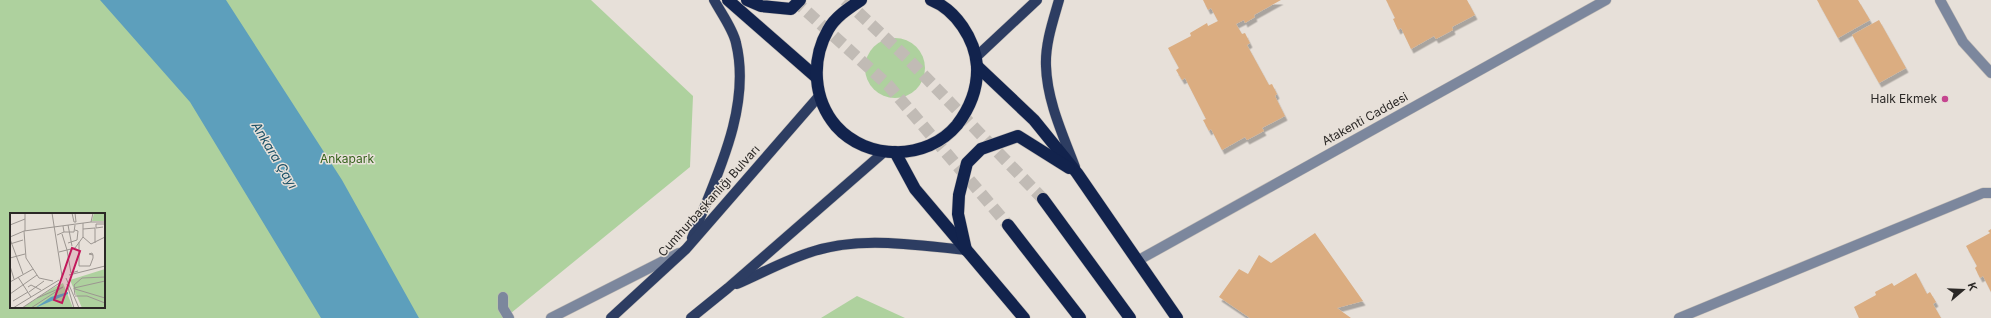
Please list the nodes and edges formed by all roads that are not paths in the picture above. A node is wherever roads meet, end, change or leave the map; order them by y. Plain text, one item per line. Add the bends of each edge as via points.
1 (714, 0) edge
2 (728, 0) edge
3 (748, 0) edge
4 (800, 0) edge
5 (861, 0) edge
6 (931, 0) edge
7 (1037, 0) edge
8 (1059, 0) edge
9 (1606, 0) edge
10 (1940, 0) edge
11 (976, 62) junction
12 (1991, 73) edge
13 (816, 77) junction
14 (820, 95) junction
15 (890, 152) junction
16 (1077, 173) junction
17 (1991, 193) edge
18 (1043, 199) tunnel mouth
19 (1008, 225) tunnel mouth
20 (687, 248) junction
21 (966, 250) junction
22 (1138, 261) junction
23 (728, 288) junction
24 (503, 297) dead end
25 (509, 318) edge
26 (551, 318) edge
27 (611, 318) edge
28 (691, 318) edge
29 (1024, 318) edge
30 (1080, 318) edge
31 (1130, 318) edge
32 (1177, 318) edge
33 (1680, 318) edge

1 - 20 main road via 736,42 741,78 736,114 721,166
2 - 13 highway
3 - 4 highway via 760,6 791,9
5 - 13 highway via 844,10 828,29 818,52
6 - 11 highway via 958,20 971,41
7 - 11 main road
8 - 16 main road via 1050,28 1046,66 1054,110
9 - 22 street, Atakenti Caddesi
10 - 12 street via 1963,42
11 - 15 highway via 975,90 966,113 951,132 931,145 908,152
11 - 16 highway via 1034,120
13 - 14 highway
14 - 15 highway via 822,103 837,126 858,143
14 - 20 main road, Cumhurbaşkanlığı Bulvarı
15 - 21 highway via 915,189
15 - 23 main road
16 - 21 highway via 1018,136 981,149 967,163 959,195 958,214
16 - 22 highway
17 - 33 street via 1983,193
18 - 31 highway
19 - 30 highway
20 - 26 street
20 - 27 main road, Cumhurbaşkanlığı Bulvarı
21 - 23 main road via 897,243 851,244 808,253
21 - 29 highway
22 - 32 highway
23 - 28 main road
24 - 25 street via 503,308

